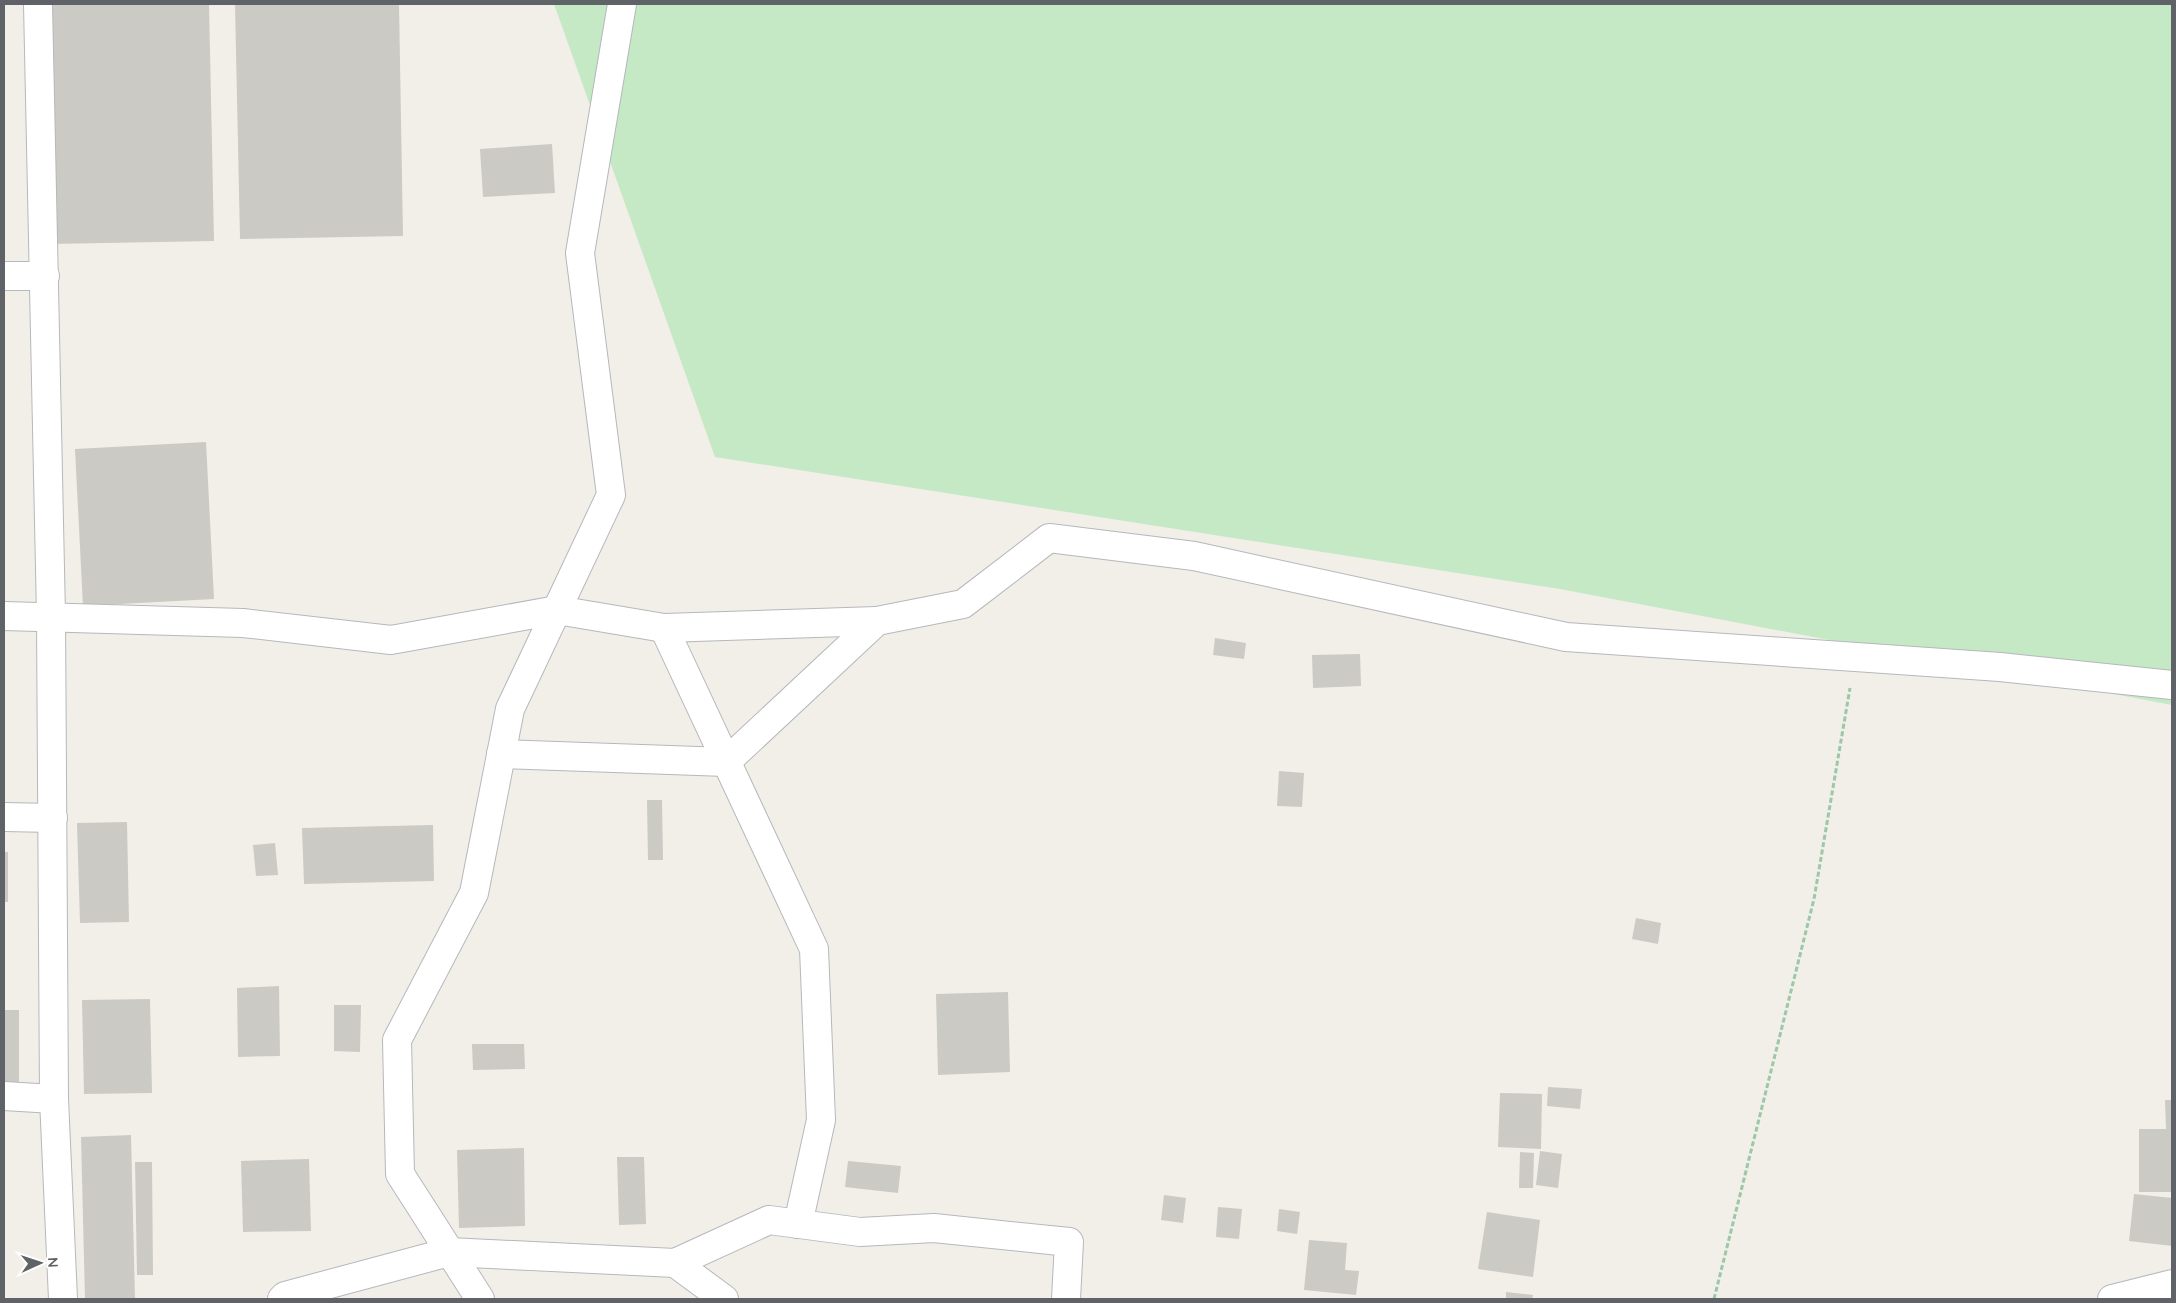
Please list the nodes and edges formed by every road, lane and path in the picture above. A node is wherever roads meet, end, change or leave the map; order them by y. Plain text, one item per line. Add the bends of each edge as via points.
1 (38, 4) edge
2 (622, 4) edge
3 (4, 276) edge
4 (45, 276) junction
5 (557, 610) junction
6 (4, 616) edge
7 (51, 616) junction
8 (877, 621) junction
9 (664, 628) junction
10 (1856, 658) junction
11 (2172, 685) edge
12 (501, 754) junction
13 (726, 762) junction
14 (4, 817) edge
15 (53, 818) junction
16 (4, 1096) edge
17 (54, 1099) junction
18 (798, 1224) junction
19 (449, 1252) junction
20 (675, 1263) junction
21 (2172, 1284) edge
22 (63, 1299) edge
23 (282, 1299) edge
24 (480, 1299) edge
25 (724, 1299) edge
26 (1066, 1299) edge
27 (1714, 1299) edge
28 (2112, 1299) edge

1 - 4 street
2 - 5 street via 580,253 611,495
3 - 4 street
4 - 7 street
5 - 7 street via 391,640 243,623
5 - 9 street
5 - 12 street via 510,709
6 - 7 street
7 - 15 street
8 - 9 street
8 - 10 street via 964,604 1050,538 1194,556 1566,636
8 - 13 street
9 - 13 street
10 - 11 street
10 - 27 path via 1814,899
12 - 13 street
12 - 19 street via 474,893 398,1040 400,1174
13 - 18 street via 814,949 821,1120
14 - 15 street
15 - 17 street
16 - 17 street
17 - 22 street
18 - 20 street via 769,1220
18 - 26 street via 860,1232 934,1228 1069,1242
19 - 20 street
19 - 23 street
19 - 24 street
20 - 25 street
21 - 28 street

